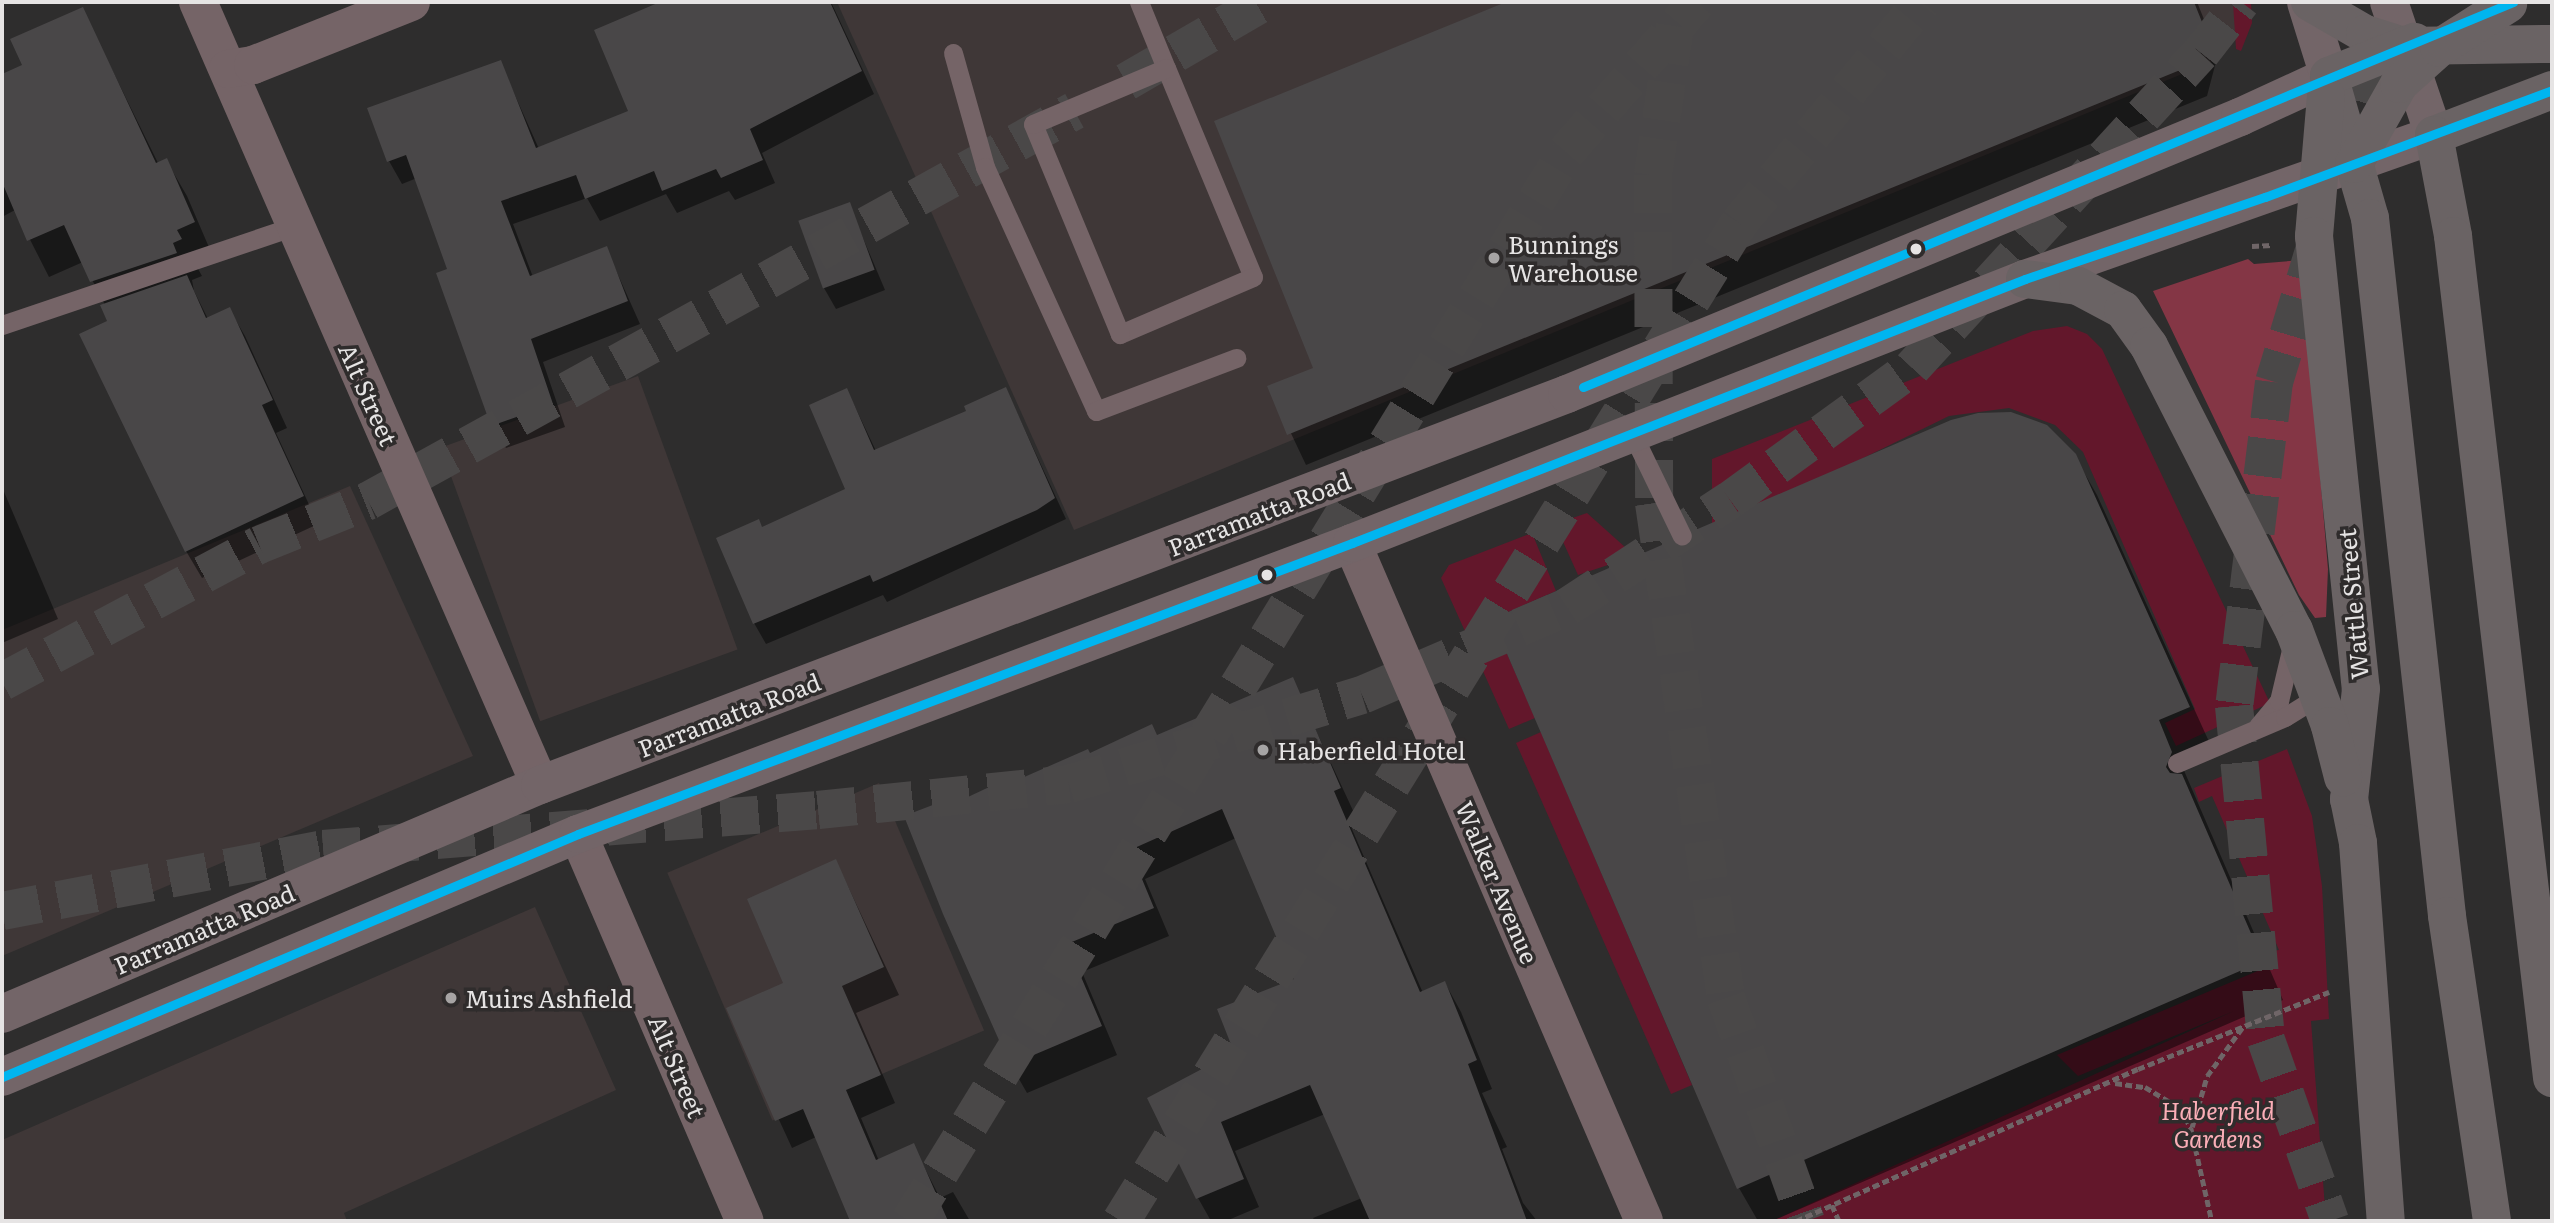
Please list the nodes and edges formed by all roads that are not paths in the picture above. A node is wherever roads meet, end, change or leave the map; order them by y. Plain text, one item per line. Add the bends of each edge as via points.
1 (198, 2) edge
2 (411, 2) edge
3 (1139, 2) edge
4 (2308, 2) edge
5 (2389, 2) edge
6 (2511, 3) edge
7 (2552, 44) edge
8 (953, 53) dead end
9 (2418, 55) junction
10 (1166, 68) junction
11 (228, 69) junction
12 (2329, 76) junction
13 (2552, 90) edge
14 (2434, 135) junction
15 (2336, 170) junction
16 (295, 226) junction
17 (2025, 279) junction
18 (2, 326) edge
19 (1236, 358) dead end
20 (1632, 433) junction
21 (1682, 536) tunnel mouth
22 (1352, 543) junction
23 (2294, 630) junction
24 (2318, 696) junction
25 (2253, 732) junction
26 (2177, 763) dead end
27 (540, 785) junction
28 (2349, 799) junction
29 (578, 834) junction
30 (2, 1014) edge
31 (2, 1077) edge
32 (2552, 1078) edge
33 (745, 1221) edge
34 (1644, 1221) edge
35 (2386, 1221) edge
36 (2492, 1221) edge

1 - 11 street, Alt Street
2 - 11 street via 253,65
3 - 10 lane
4 - 9 highway via 2365,34
4 - 12 main road
5 - 9 main road
6 - 9 highway, Parramatta Road
7 - 9 highway
8 - 19 lane via 985,167 1096,411
9 - 12 highway, Parramatta Road
9 - 14 main road
9 - 15 highway, Wattle Street
10 - 10 lane via 1253,277 1120,334 1033,124
11 - 16 street, Alt Street
12 - 15 highway, Wattle Street
12 - 27 main road, Parramatta Road via 1567,394
13 - 14 highway
14 - 15 main road
14 - 32 highway via 2453,236
15 - 17 main road
15 - 28 highway, Wattle Street via 2314,236 2361,688
15 - 36 highway, Wattle Street via 2370,218 2447,916
16 - 18 lane
16 - 27 street, Alt Street
17 - 20 main road
17 - 23 highway via 2078,286 2123,310 2149,346
20 - 21 lane
20 - 22 main road
22 - 29 main road
22 - 34 street, Walker Avenue
23 - 24 highway
23 - 25 lane via 2279,701
24 - 25 lane
24 - 28 highway
25 - 26 lane
27 - 30 main road, Parramatta Road
28 - 35 highway, Wattle Street via 2358,843
29 - 31 main road
29 - 33 street, Alt Street

